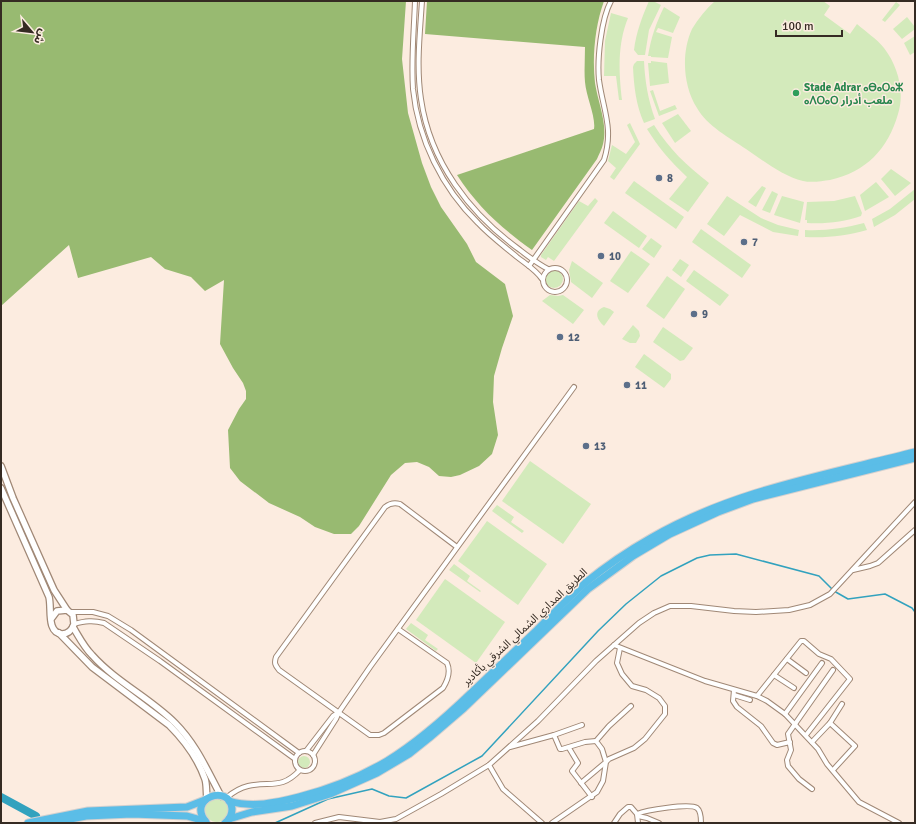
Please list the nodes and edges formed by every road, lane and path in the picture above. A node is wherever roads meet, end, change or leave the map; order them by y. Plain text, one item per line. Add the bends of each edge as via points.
1 (415, 1) edge
2 (422, 1) edge
3 (611, 1) edge
4 (534, 260) junction
5 (529, 266) junction
6 (548, 269) junction
7 (542, 279) junction
8 (574, 387) dead end
9 (915, 452) edge
10 (915, 458) edge
11 (1, 466) edge
12 (867, 467) junction
13 (1, 488) edge
14 (915, 502) edge
15 (915, 530) edge
16 (457, 547) junction
17 (851, 571) junction
18 (68, 611) junction
19 (51, 619) junction
20 (74, 626) junction
21 (398, 629) junction
22 (59, 633) junction
23 (614, 645) junction
24 (620, 648) junction
25 (787, 659) junction
26 (822, 663) dead end
27 (833, 670) dead end
28 (806, 673) dead end
29 (774, 675) junction
30 (794, 688) dead end
31 (734, 690) junction
32 (734, 696) junction
33 (757, 696) junction
34 (750, 700) dead end
35 (842, 704) dead end
36 (631, 706) dead end
37 (339, 712) junction
38 (785, 714) junction
39 (830, 723) junction
40 (795, 724) junction
41 (582, 725) dead end
42 (554, 735) junction
43 (806, 735) junction
44 (596, 741) junction
45 (790, 742) junction
46 (812, 742) junction
47 (509, 747) junction
48 (569, 748) junction
49 (306, 751) junction
50 (299, 753) junction
51 (313, 754) junction
52 (295, 759) junction
53 (606, 762) junction
54 (489, 765) junction
55 (300, 770) junction
56 (833, 770) junction
57 (581, 783) junction
58 (812, 789) dead end
59 (592, 797) junction
60 (225, 798) junction
61 (206, 799) junction
62 (637, 815) junction
63 (227, 821) edge
64 (206, 822) edge
65 (28, 823) edge
66 (50, 823) edge
67 (315, 823) edge
68 (542, 823) edge
69 (552, 823) edge
70 (614, 823) edge
71 (638, 823) edge
72 (659, 823) edge
73 (702, 823) edge
74 (899, 823) edge

1 - 5 street via 413,90 424,139 437,169 455,197 488,233
2 - 4 street via 419,63 421,99 429,131 440,159 466,202 504,239
3 - 4 street via 601,35 599,80 609,136 607,150 601,164
4 - 5 street
4 - 6 street
5 - 7 street via 538,272
6 - 7 street
6 - 7 street via 557,267 564,271 567,279 565,287 556,292 549,291
8 - 16 street
9 - 12 highway
10 - 12 highway
11 - 18 street via 54,590
12 - 60 highway, الطريق المداري الشمالي الشرقي بأكادير via 752,494 719,505 633,549 586,583 431,730 374,768 328,788 291,799 265,804 241,804
12 - 63 highway, الطريق المداري الشمالي الشرقي بأكادير via 754,499 670,534 633,556 588,589 464,708 409,754 377,773 330,794 292,806 252,812
13 - 19 street via 50,597
14 - 17 street
15 - 17 street via 878,562
16 - 21 street
16 - 37 street via 400,504 389,504 276,657 279,670
17 - 23 street via 830,594 810,605 789,610 756,612 670,606 639,623
18 - 19 street via 57,611
18 - 20 street via 74,618
18 - 50 street via 93,612 108,616 131,630
19 - 22 street via 53,629
20 - 22 street via 69,632
20 - 52 street via 94,620 104,623
20 - 60 street via 91,655 181,729 198,751
21 - 37 street
21 - 37 street via 447,663 448,680 442,688 384,733 374,736
22 - 61 street via 92,667 169,725 180,737 205,780
23 - 24 street
23 - 47 street
24 - 31 street
24 - 53 street via 617,663 622,674 632,686 646,690 659,698 666,712 634,748
25 - 28 street
25 - 29 street
25 - 43 street via 804,641 819,654 830,659 850,678
26 - 38 street
27 - 40 street
29 - 30 street
29 - 33 street
31 - 32 street
31 - 33 street
32 - 34 street
32 - 45 street via 733,701 738,707 761,726 774,743 777,745
33 - 38 street
35 - 39 street
36 - 44 street
37 - 49 street
37 - 51 street
38 - 40 street
39 - 46 street
39 - 56 street via 855,746
40 - 43 street
40 - 45 street via 788,734
41 - 42 street
42 - 47 street
42 - 48 street via 560,749
43 - 46 street
44 - 48 street
44 - 53 street
45 - 58 street via 788,766
46 - 56 street
47 - 54 street
48 - 57 street via 578,763 572,771
49 - 50 street
49 - 51 street
50 - 52 street
51 - 55 street via 313,767 307,771
52 - 55 street
53 - 57 street
53 - 59 street via 600,787
54 - 67 street via 396,819 380,822 339,817
54 - 68 street via 503,789
55 - 60 street via 287,781 246,786
56 - 74 street via 859,802
57 - 59 street
59 - 69 street
60 - 61 highway, الطريق المداري الشمالي الشرقي بأكادير via 216,795
60 - 63 highway via 232,810
61 - 64 highway via 201,811
61 - 65 highway via 187,807 88,810
62 - 70 street via 628,807
62 - 71 street
62 - 72 street
62 - 73 street via 652,809 691,805 700,811
64 - 66 highway via 187,816 132,814 86,816

